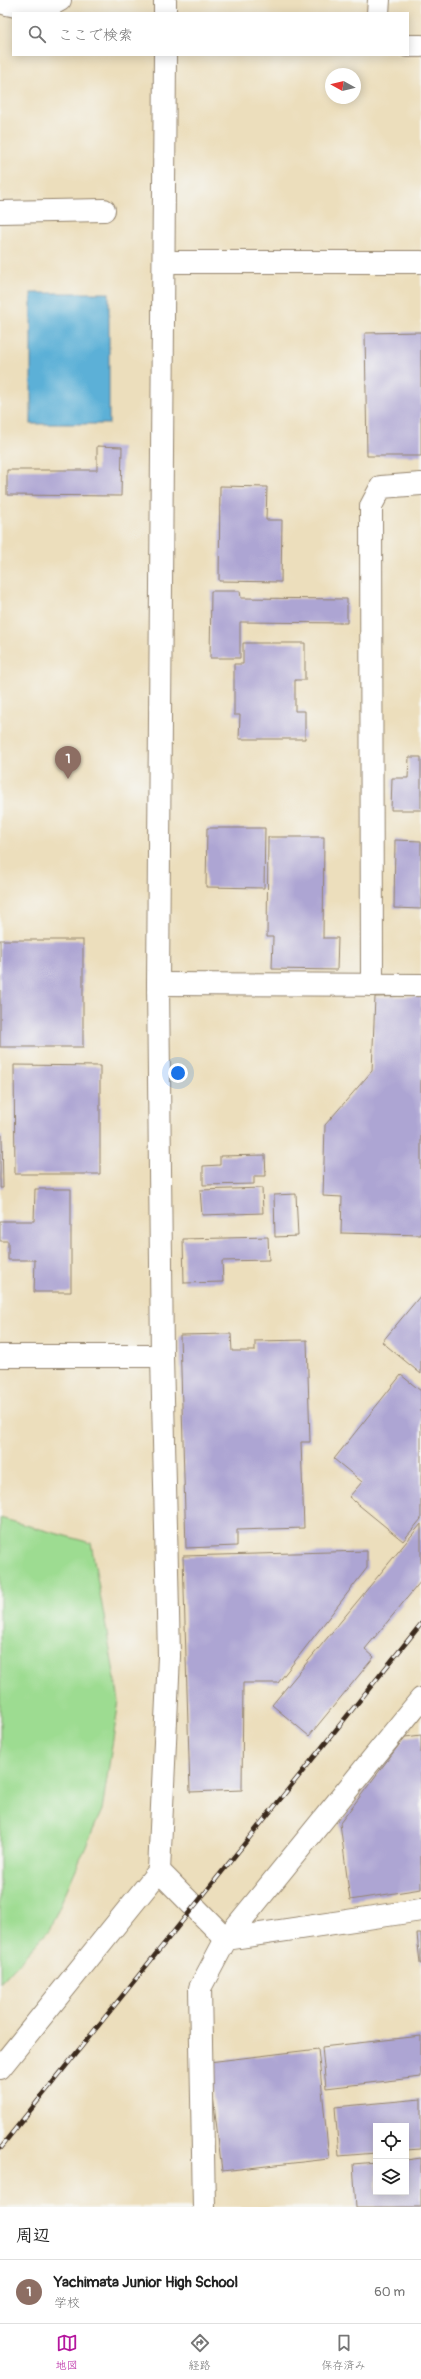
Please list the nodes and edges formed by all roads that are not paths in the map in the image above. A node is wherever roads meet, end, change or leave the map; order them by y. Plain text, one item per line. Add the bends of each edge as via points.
1 (60, 0) edge
2 (166, 0) edge
3 (379, 0) edge
4 (0, 2) edge
5 (166, 12) edge
6 (378, 12) edge
7 (409, 46) edge
8 (421, 46) edge
9 (166, 56) edge
10 (104, 210) dead end
11 (0, 212) edge
12 (166, 262) junction
13 (421, 262) edge
14 (421, 484) edge
15 (158, 984) junction
16 (372, 985) junction
17 (421, 985) edge
18 (0, 1356) edge
19 (162, 1356) junction
20 (421, 1699) edge
21 (159, 1871) junction
22 (421, 1910) edge
23 (226, 1940) junction
24 (0, 2068) edge
25 (204, 2207) edge

1 - 4 street via 34,8 18,8
2 - 5 street
3 - 6 street
7 - 8 street
9 - 12 street
10 - 11 street
12 - 13 street
12 - 15 street
14 - 16 street via 381,487 371,506
15 - 16 street
15 - 19 street
16 - 17 street
18 - 19 street
19 - 21 street via 169,1656
20 - 23 street
21 - 23 street
21 - 24 street
22 - 23 street
23 - 25 street via 200,1988

